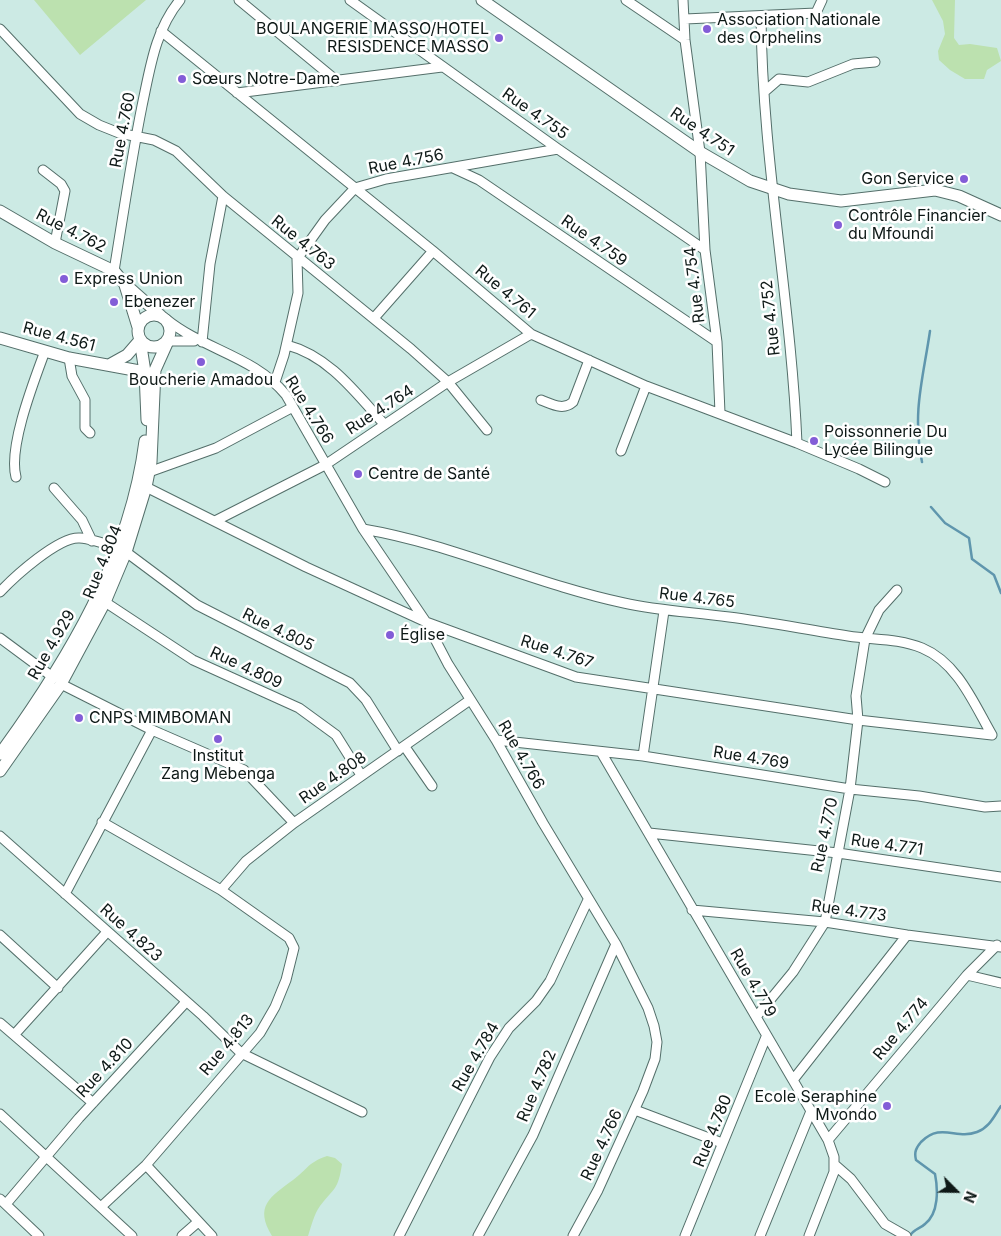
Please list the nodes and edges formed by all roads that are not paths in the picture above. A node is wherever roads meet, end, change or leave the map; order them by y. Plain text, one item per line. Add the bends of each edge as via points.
1 (180, 0) edge
2 (239, 0) edge
3 (350, 0) edge
4 (482, 0) edge
5 (626, 0) edge
6 (683, 0) edge
7 (822, 0) edge
8 (761, 16) junction
9 (685, 19) junction
10 (0, 29) edge
11 (161, 31) junction
12 (685, 40) junction
13 (875, 62) dead end
14 (442, 67) junction
15 (337, 81) junction
16 (764, 92) junction
17 (237, 93) junction
18 (136, 135) junction
19 (558, 149) junction
20 (700, 152) junction
21 (453, 168) junction
22 (43, 170) dead end
23 (355, 188) junction
24 (772, 190) junction
25 (223, 196) junction
26 (0, 211) edge
27 (1001, 215) edge
28 (55, 243) junction
29 (705, 250) junction
30 (433, 251) junction
31 (298, 259) junction
32 (114, 271) junction
33 (124, 283) junction
34 (163, 318) junction
35 (374, 318) junction
36 (138, 327) junction
37 (531, 334) junction
38 (0, 338) edge
39 (140, 340) junction
40 (168, 341) junction
41 (202, 342) junction
42 (717, 342) junction
43 (287, 345) junction
44 (45, 351) junction
45 (69, 358) junction
46 (589, 360) junction
47 (109, 365) junction
48 (145, 372) junction
49 (275, 382) junction
50 (448, 382) junction
51 (646, 386) junction
52 (541, 400) dead end
53 (293, 407) junction
54 (720, 414) junction
55 (384, 424) junction
56 (487, 430) dead end
57 (90, 433) dead end
58 (797, 443) junction
59 (621, 451) dead end
60 (325, 464) junction
61 (149, 472) junction
62 (16, 477) dead end
63 (885, 482) dead end
64 (146, 487) junction
65 (54, 488) dead end
66 (217, 520) junction
67 (363, 529) junction
68 (92, 541) junction
69 (122, 550) junction
70 (897, 590) dead end
71 (0, 592) edge
72 (105, 602) junction
73 (664, 611) junction
74 (426, 622) junction
75 (0, 638) edge
76 (865, 639) junction
77 (58, 681) junction
78 (653, 690) junction
79 (470, 700) junction
80 (858, 720) junction
81 (152, 730) junction
82 (992, 734) joint
83 (496, 740) junction
84 (2, 747) edge
85 (402, 749) junction
86 (602, 752) junction
87 (643, 756) junction
88 (0, 771) edge
89 (361, 775) junction
90 (432, 786) dead end
91 (850, 789) junction
92 (1001, 806) edge
93 (102, 822) junction
94 (294, 824) junction
95 (649, 833) junction
96 (0, 836) edge
97 (838, 853) junction
98 (1001, 877) edge
99 (220, 890) junction
100 (65, 894) junction
101 (588, 900) junction
102 (692, 910) junction
103 (825, 922) junction
104 (107, 932) junction
105 (0, 935) edge
106 (906, 935) junction
107 (616, 944) junction
108 (999, 945) edge
109 (967, 975) junction
110 (1001, 983) edge
111 (58, 988) junction
112 (186, 1002) junction
113 (756, 1017) junction
114 (0, 1023) edge
115 (14, 1035) junction
116 (766, 1037) junction
117 (241, 1053) junction
118 (793, 1080) junction
119 (93, 1103) junction
120 (635, 1110) junction
121 (811, 1111) junction
122 (362, 1112) dead end
123 (0, 1114) edge
124 (828, 1140) junction
125 (722, 1143) junction
126 (48, 1156) junction
127 (835, 1164) junction
128 (146, 1165) junction
129 (3, 1202) edge
130 (102, 1206) junction
131 (198, 1222) junction
132 (39, 1236) edge
133 (132, 1236) edge
134 (182, 1236) edge
135 (212, 1236) edge
136 (399, 1236) edge
137 (478, 1236) edge
138 (573, 1236) edge
139 (685, 1236) edge
140 (760, 1236) edge
141 (809, 1236) edge
142 (906, 1236) edge

1 - 11 street, Rue 4.760
2 - 15 street
3 - 14 street, Rue 4.755
4 - 20 main road, Rue 4.751
5 - 12 street
6 - 9 street, Rue 4.754
7 - 8 street via 816,13
8 - 9 street
8 - 16 street, Rue 4.752
9 - 12 street, Rue 4.754
10 - 18 street, Rue 4.763 via 80,114 119,133
11 - 17 street, Rue 4.761
11 - 18 street, Rue 4.760 via 153,51
12 - 20 street, Rue 4.754
13 - 16 street via 853,64 808,82 779,79
14 - 15 street
14 - 19 street, Rue 4.755
15 - 17 street
16 - 24 street, Rue 4.752
17 - 23 street, Rue 4.761
18 - 25 street, Rue 4.763 via 176,151
18 - 32 street, Rue 4.760
19 - 21 street, Rue 4.756
19 - 29 street, Rue 4.755
20 - 24 main road, Rue 4.751 via 734,173
20 - 29 street, Rue 4.754
21 - 23 street, Rue 4.756 via 386,179
21 - 42 street, Rue 4.759 via 479,180
22 - 28 street via 65,191
23 - 30 street, Rue 4.761
23 - 31 street, Rue 4.756 via 325,220
24 - 27 main road, Rue 4.751 via 841,200 935,190 958,196
24 - 58 street, Rue 4.752
25 - 31 street, Rue 4.763
25 - 41 street via 210,264
26 - 28 main road, Rue 4.762
28 - 32 main road, Rue 4.762
29 - 42 street, Rue 4.754
30 - 35 street
30 - 37 street, Rue 4.761
31 - 35 street, Rue 4.763
31 - 43 street via 298,293
32 - 33 main road, Rue 4.762
33 - 34 main road
33 - 36 main road
34 - 36 main road via 147,316
34 - 40 main road via 170,327
34 - 41 street, Rue 4.766
35 - 50 street, Rue 4.763
36 - 39 main road
37 - 46 street, Rue 4.761
37 - 50 street, Rue 4.764
38 - 44 main road, Rue 4.561
39 - 40 main road via 153,348
39 - 47 main road, Rue 4.561 via 128,355
39 - 48 main road, Rue 4.929
40 - 41 street, Rue 4.766
40 - 61 main road, Rue 4.804 via 156,370
41 - 49 street, Rue 4.766 via 245,361
42 - 54 street, Rue 4.754
43 - 49 street
43 - 55 street via 304,349 321,360
44 - 45 main road, Rue 4.561
44 - 62 street via 26,403 18,438
45 - 47 main road, Rue 4.561
45 - 57 street via 72,376 86,400 85,428
46 - 51 street, Rue 4.761
46 - 52 street via 573,402 563,408
47 - 48 main road, Rue 4.561
48 - 69 main road, Rue 4.929 via 147,419 140,476
49 - 53 street, Rue 4.766
50 - 55 street, Rue 4.764
50 - 56 street, Rue 4.763
51 - 54 street, Rue 4.761
51 - 59 street
53 - 60 street, Rue 4.766
53 - 61 street via 216,448
54 - 58 street, Rue 4.761
55 - 60 street, Rue 4.764
58 - 63 street, Rue 4.761
60 - 66 street, Rue 4.764
60 - 67 street, Rue 4.766
61 - 64 main road, Rue 4.804
64 - 66 street, Rue 4.767
64 - 69 main road, Rue 4.804
65 - 68 street via 82,520
66 - 74 street, Rue 4.767 via 306,567
67 - 73 street, Rue 4.765 via 415,540 560,587
67 - 74 street, Rue 4.766
68 - 69 street
68 - 71 street via 79,538 63,542 37,559
69 - 72 main road, Rue 4.804
69 - 77 main road, Rue 4.929
69 - 85 street, Rue 4.805 via 197,605 350,683
70 - 76 street, Rue 4.770 via 879,610
72 - 77 main road, Rue 4.804
72 - 89 street, Rue 4.809 via 193,660 299,708 336,734
73 - 76 street, Rue 4.765 via 727,616
73 - 78 street
74 - 78 street, Rue 4.767 via 576,677
74 - 79 street, Rue 4.766
75 - 77 street
76 - 80 street, Rue 4.770 via 856,696
76 - 82 street, Rue 4.765 via 907,644 937,656 969,693
77 - 81 street
77 - 84 main road, Rue 4.929
77 - 88 main road, Rue 4.804
78 - 80 street, Rue 4.767
78 - 87 street
79 - 83 street, Rue 4.766
79 - 85 street, Rue 4.808
80 - 82 street, Rue 4.767
80 - 91 street, Rue 4.770
81 - 93 street
81 - 94 street via 244,770
83 - 86 street, Rue 4.769
83 - 101 street, Rue 4.766
85 - 89 street, Rue 4.808
85 - 90 street, Rue 4.805
86 - 87 street, Rue 4.769
86 - 95 street, Rue 4.779
87 - 91 street, Rue 4.769
89 - 94 street, Rue 4.808
91 - 92 street, Rue 4.769 via 985,807
91 - 97 street, Rue 4.770
93 - 99 street, Rue 4.813
93 - 100 street
94 - 99 street, Rue 4.808 via 246,861
95 - 97 street, Rue 4.771
95 - 102 street, Rue 4.779
96 - 100 street, Rue 4.823
97 - 98 street, Rue 4.771
97 - 103 street, Rue 4.770
99 - 117 street, Rue 4.813 via 289,938 294,948 275,1007 260,1033
100 - 104 street, Rue 4.823
101 - 107 street, Rue 4.766
101 - 136 street, Rue 4.784 via 550,981 536,1001 509,1028 490,1057
102 - 103 street, Rue 4.773
102 - 113 street, Rue 4.779
103 - 106 street, Rue 4.773
103 - 113 street, Rue 4.770 via 793,972
104 - 111 street
104 - 112 street, Rue 4.823
105 - 111 street
106 - 108 street, Rue 4.773
106 - 118 street
107 - 120 street, Rue 4.766 via 648,1008 657,1042 655,1059
107 - 137 street, Rue 4.782 via 534,1134
108 - 109 street, Rue 4.774
109 - 110 street
109 - 124 street, Rue 4.774
111 - 115 street
112 - 117 street, Rue 4.823
112 - 119 street, Rue 4.810
113 - 116 street, Rue 4.779
114 - 115 street
115 - 119 street
116 - 118 street, Rue 4.779
116 - 125 street, Rue 4.780
117 - 122 street, Rue 4.823
117 - 128 street, Rue 4.813
118 - 121 street, Rue 4.779
119 - 126 street, Rue 4.810
120 - 125 street
120 - 138 street, Rue 4.766
121 - 124 street, Rue 4.779
121 - 140 street
123 - 126 street
124 - 127 street, Rue 4.779
125 - 139 street, Rue 4.780
126 - 129 street, Rue 4.810
126 - 130 street
127 - 141 street
127 - 142 street via 852,1179 885,1224
128 - 130 street, Rue 4.813
128 - 131 street
129 - 132 street
130 - 133 street
131 - 134 street
131 - 135 street

